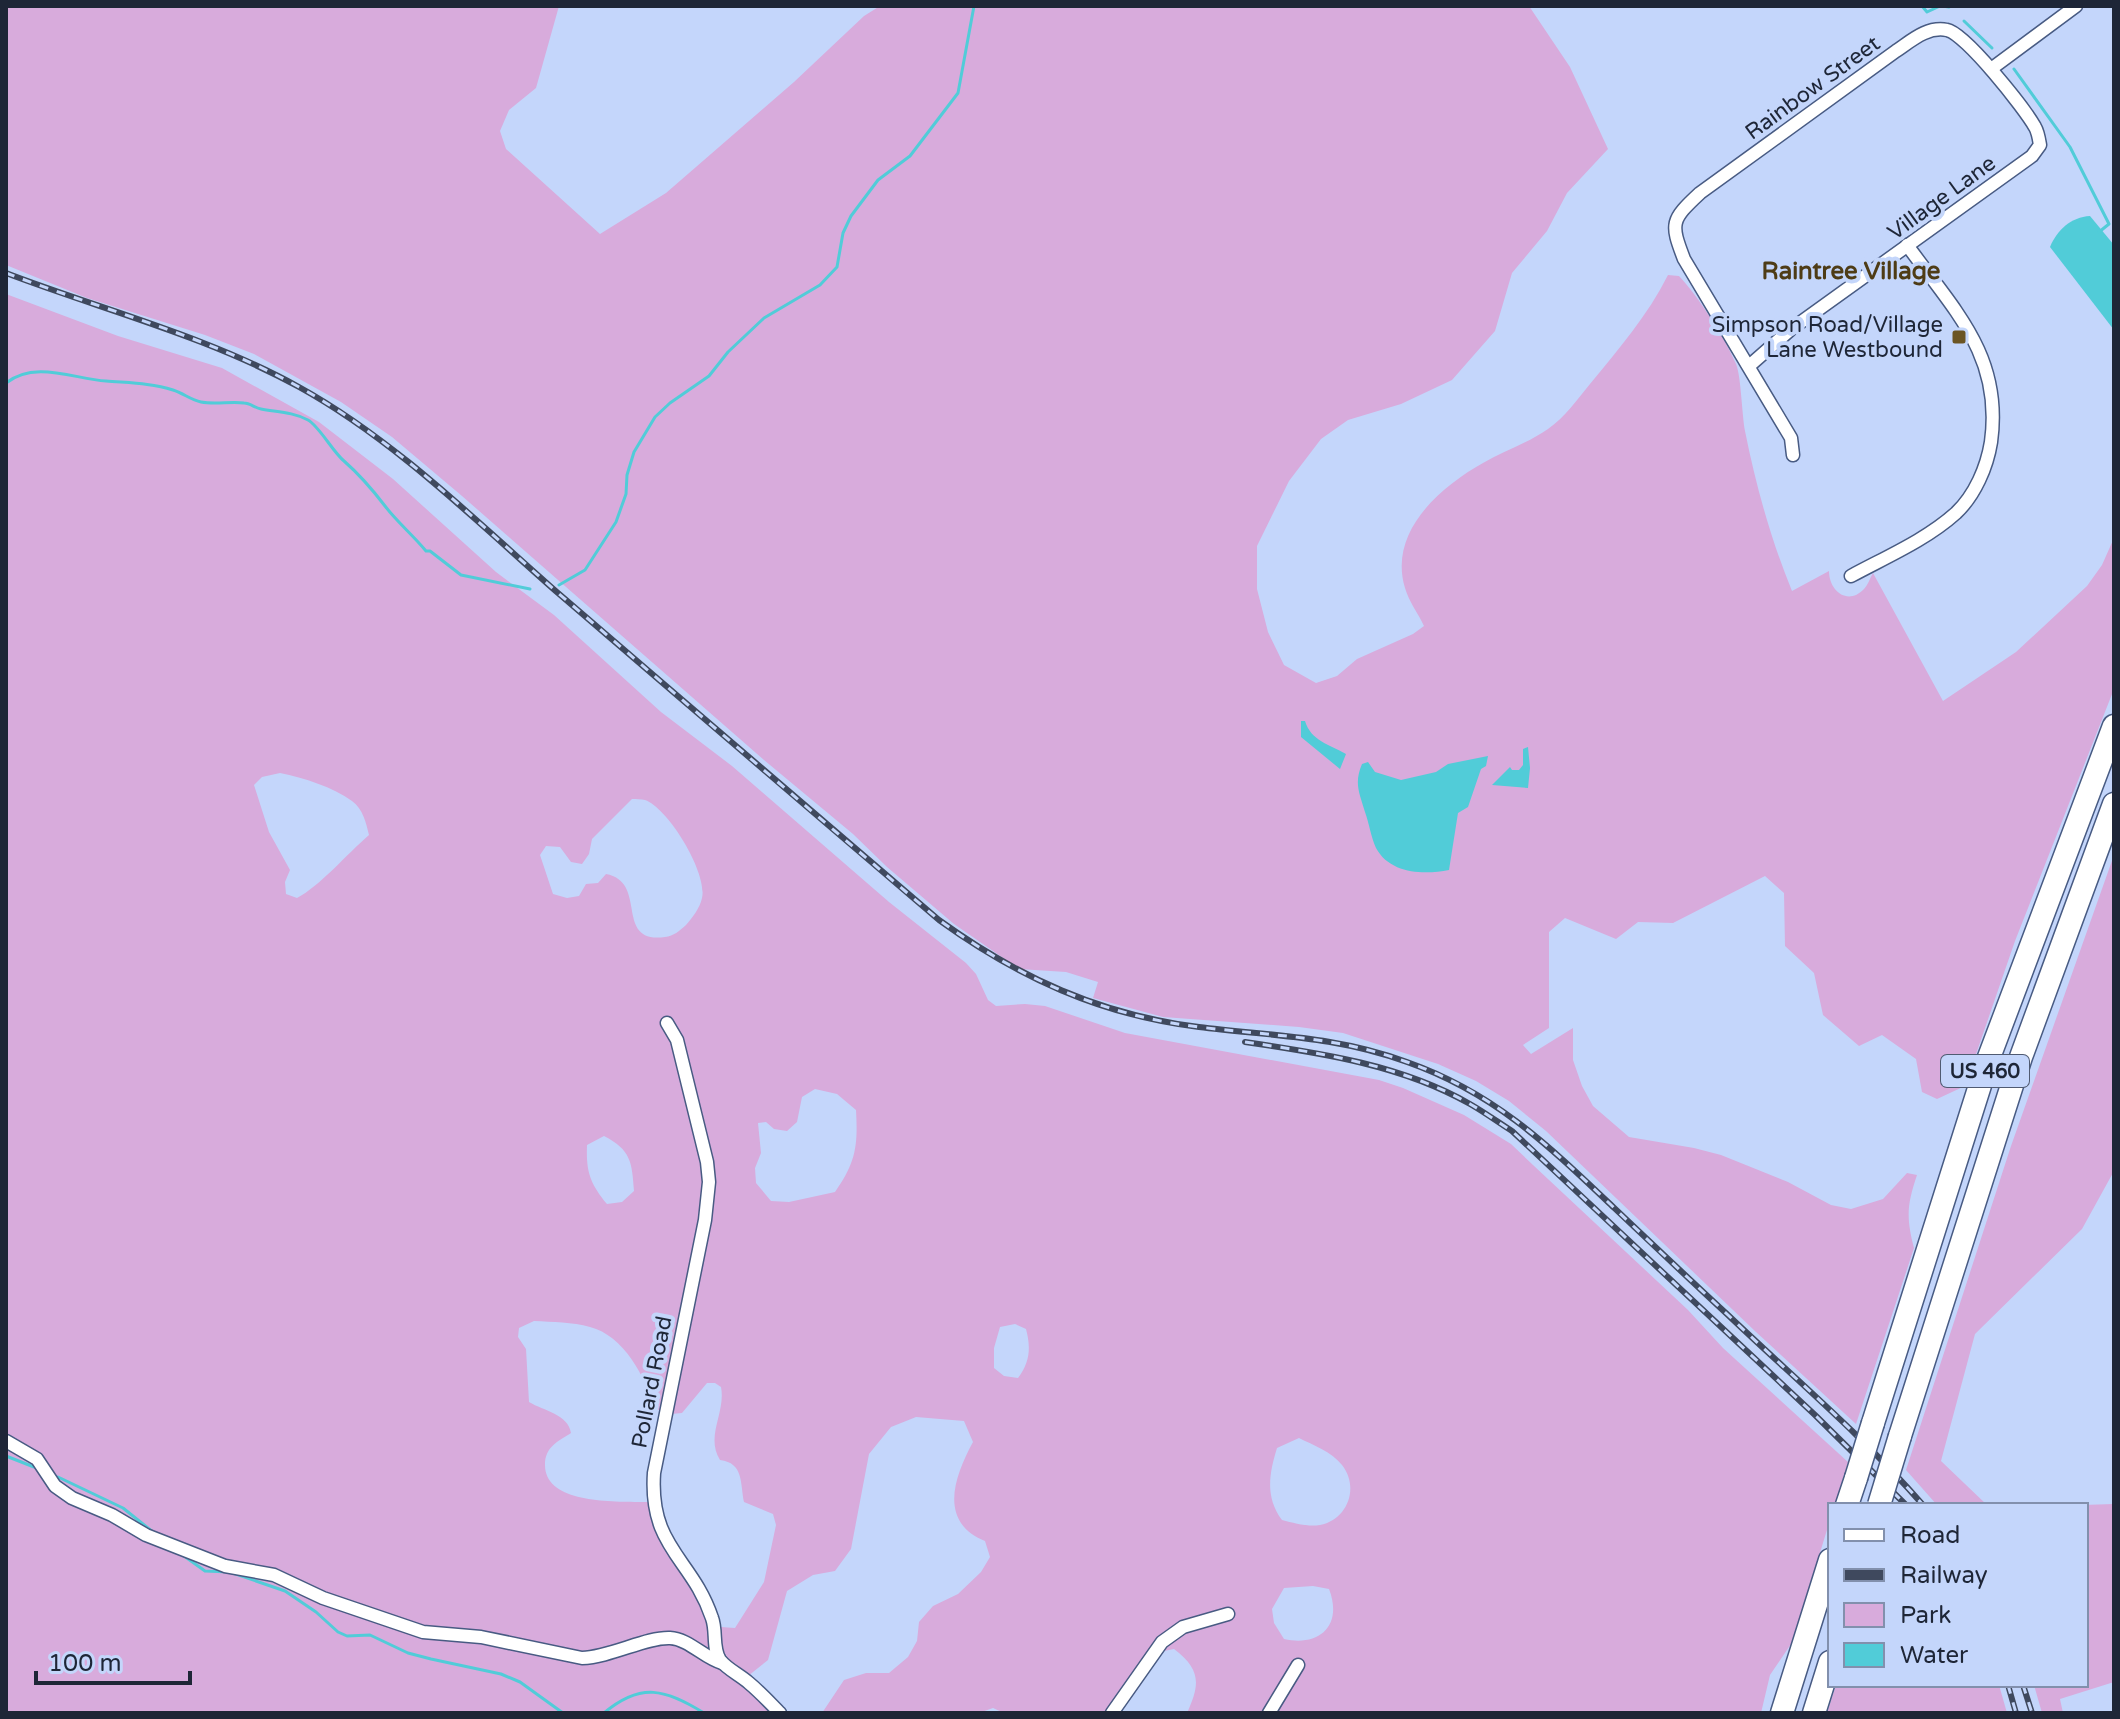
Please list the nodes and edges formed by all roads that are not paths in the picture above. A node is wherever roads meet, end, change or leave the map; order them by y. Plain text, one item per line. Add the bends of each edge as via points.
1 (2076, 6) edge
2 (1991, 69) junction
3 (2040, 145) joint
4 (1907, 245) junction
5 (1749, 366) junction
6 (1793, 455) dead end
7 (1851, 576) dead end
8 (2114, 726) edge
9 (2114, 804) edge
10 (667, 1023) dead end
11 (6, 1441) edge
12 (1848, 1503) edge
13 (1880, 1503) edge
14 (1828, 1566) edge
15 (1228, 1614) dead end
16 (722, 1663) junction
17 (1298, 1665) dead end
18 (1828, 1668) edge
19 (780, 1713) edge
20 (1112, 1713) edge
21 (1269, 1713) edge
22 (1782, 1713) edge
23 (1814, 1713) edge

1 - 2 street
2 - 3 street, Rainbow Street via 2036,128
2 - 5 street, Rainbow Street via 1949,29 1929,30 1678,214 1675,234 1684,259
3 - 4 street, Village Lane
4 - 5 street, Village Lane
4 - 7 street via 1983,358 1992,390 1988,458 1973,492 1957,511
5 - 6 street via 1791,438
8 - 12 highway, US 460, bridge via 1988,1060
9 - 13 highway, US 460, bridge via 2021,1057
10 - 16 street, Pollard Road via 677,1040 709,1182 654,1473 653,1505 662,1534 707,1606
11 - 16 street via 37,1459 55,1486 72,1498 146,1535 225,1566 274,1575 423,1632 481,1637 582,1658 669,1638
14 - 22 highway
15 - 20 street via 1183,1627 1162,1642
16 - 19 street
17 - 21 street
18 - 23 highway

